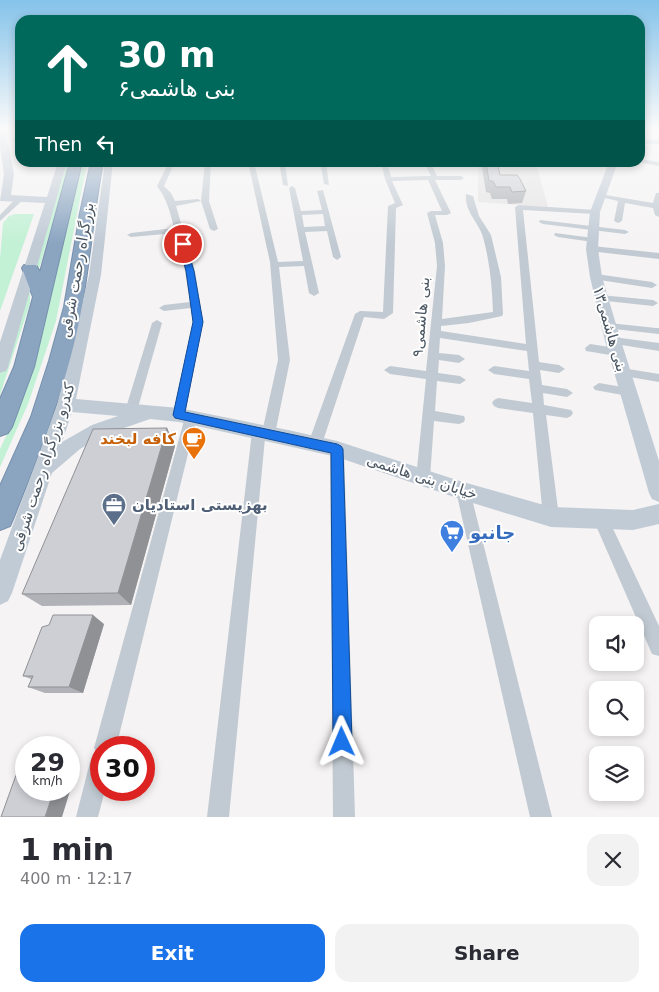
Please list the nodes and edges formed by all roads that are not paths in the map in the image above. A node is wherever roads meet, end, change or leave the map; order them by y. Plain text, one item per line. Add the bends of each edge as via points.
1 (8, 167) edge
2 (61, 167) edge
3 (75, 167) edge
4 (169, 167) edge
5 (207, 167) edge
6 (252, 167) edge
7 (283, 167) edge
8 (324, 167) edge
9 (385, 167) edge
10 (430, 167) edge
11 (612, 167) edge
12 (456, 169) dead end
13 (104, 171) edge
14 (9, 174) junction
15 (433, 178) junction
16 (388, 179) junction
17 (327, 184) dead end
18 (0, 185) edge
19 (55, 188) junction
20 (321, 192) dead end
21 (659, 195) edge
22 (469, 196) dead end
23 (600, 196) junction
24 (3, 198) edge
25 (20, 198) junction
26 (622, 200) junction
27 (51, 201) junction
28 (198, 201) dead end
29 (172, 204) junction
30 (656, 206) junction
31 (326, 212) junction
32 (596, 212) junction
33 (298, 213) junction
34 (659, 215) edge
35 (0, 219) edge
36 (618, 221) dead end
37 (543, 222) dead end
38 (330, 228) junction
39 (214, 229) dead end
40 (179, 230) junction
41 (301, 230) junction
42 (625, 232) dead end
43 (131, 235) dead end
44 (558, 235) dead end
45 (594, 239) junction
46 (659, 256) edge
47 (337, 257) dead end
48 (308, 263) junction
49 (274, 266) junction
50 (30, 268) junction
51 (596, 277) junction
52 (652, 285) dead end
53 (314, 293) dead end
54 (42, 298) junction
55 (600, 298) junction
56 (169, 299) dead end
57 (195, 300) junction
58 (653, 303) dead end
59 (73, 307) junction
60 (164, 308) dead end
61 (157, 323) dead end
62 (609, 326) junction
63 (435, 329) junction
64 (656, 331) dead end
65 (614, 347) junction
66 (659, 347) edge
67 (80, 348) junction
68 (532, 348) junction
69 (590, 348) dead end
70 (433, 356) junction
71 (459, 359) dead end
72 (0, 367) edge
73 (559, 369) dead end
74 (390, 370) dead end
75 (494, 370) dead end
76 (622, 372) junction
77 (432, 376) junction
78 (535, 376) junction
79 (659, 378) edge
80 (460, 380) dead end
81 (599, 387) dead end
82 (628, 392) junction
83 (567, 393) dead end
84 (498, 403) dead end
85 (66, 405) junction
86 (538, 409) junction
87 (131, 411) junction
88 (151, 412) junction
89 (567, 413) dead end
90 (429, 415) junction
91 (185, 416) junction
92 (459, 419) dead end
93 (0, 427) edge
94 (263, 433) junction
95 (315, 444) junction
96 (337, 449) junction
97 (44, 468) junction
98 (423, 478) junction
99 (463, 491) junction
100 (659, 493) edge
101 (659, 514) edge
102 (0, 517) edge
103 (551, 517) junction
104 (602, 520) junction
105 (0, 593) edge
106 (659, 647) edge
107 (108, 736) edge
108 (91, 801) edge
109 (87, 817) edge
110 (218, 817) edge
111 (344, 817) edge
112 (541, 817) edge

1 - 14 main road
2 - 19 main road
3 - 54 highway, بزرگراه رحمت شرقی
4 - 29 street via 160,186
5 - 39 street via 205,201
6 - 49 street
7 - 33 street
8 - 17 street
9 - 16 street
10 - 15 street
11 - 23 main road, بنی هاشمی۱۳
12 - 15 street via 462,181
13 - 59 highway, بزرگراه رحمت شرقی via 85,222
13 - 67 main road, کندرو بزرگراه رحمت شرقی via 95,274
14 - 18 main road
14 - 24 main road
15 - 16 street
15 - 63 street, بنی هاشمی۹ via 447,213 431,214 441,266
16 - 95 street via 399,205 392,206 388,313 384,316 360,314
19 - 25 main road
19 - 27 main road
20 - 31 street
21 - 30 street
22 - 63 street via 475,216 487,235 496,277 498,314
23 - 26 street
23 - 32 main road, بنی هاشمی۱۳
24 - 25 main road
25 - 27 main road
25 - 35 street
26 - 30 street
26 - 36 street
27 - 50 main road
28 - 29 street
29 - 40 street
30 - 34 street
31 - 33 street
31 - 38 street
32 - 45 main road, بنی هاشمی۱۳
32 - 68 street via 519,207
33 - 41 street
37 - 45 street
38 - 41 street
38 - 47 street
40 - 43 street
40 - 57 street
41 - 48 street
42 - 45 street
44 - 45 street
45 - 46 street via 639,258
45 - 51 main road, بنی هاشمی۱۳
48 - 49 street
48 - 53 street
49 - 94 street via 284,360
50 - 54 highway
50 - 72 main road
51 - 52 street
51 - 55 main road, بنی هاشمی۱۳
54 - 93 highway, بزرگراه رحمت شرقی via 24,367
55 - 58 street
55 - 62 main road, بنی هاشمی۱۳
56 - 57 street
57 - 60 street
57 - 91 street via 198,322
59 - 67 highway
59 - 102 highway, بزرگراه رحمت شرقی via 42,417
61 - 87 street
62 - 64 street
62 - 65 main road, بنی هاشمی۱۳
63 - 68 street
63 - 70 street, بنی هاشمی۹
65 - 66 street
65 - 69 street
65 - 76 main road, بنی هاشمی۱۳
67 - 85 main road, کندرو بزرگراه رحمت شرقی
68 - 78 street
70 - 71 street
70 - 77 street, بنی هاشمی۹
73 - 78 street
74 - 77 street
75 - 78 street
76 - 79 street
76 - 82 main road, بنی هاشمی۱۳
77 - 80 street
77 - 90 street, بنی هاشمی۹
78 - 83 street
78 - 86 street
81 - 82 street
82 - 100 main road, بنی هاشمی۱۳
84 - 86 street
85 - 87 main road, خیابان بنی هاشمی
85 - 97 main road, کندرو بزرگراه رحمت شرقی
86 - 89 street
86 - 103 street
87 - 88 main road, خیابان بنی هاشمی
88 - 91 main road, خیابان بنی هاشمی
88 - 97 main road via 98,430 73,444
90 - 92 street
90 - 98 street, بنی هاشمی۹
91 - 94 main road, خیابان بنی هاشمی
91 - 107 street
94 - 95 main road, خیابان بنی هاشمی
94 - 110 street
95 - 96 main road, خیابان بنی هاشمی
96 - 98 main road, خیابان بنی هاشمی
96 - 111 street
97 - 105 main road, کندرو بزرگراه رحمت شرقی
98 - 99 main road, خیابان بنی هاشمی
99 - 103 main road, خیابان بنی هاشمی
99 - 112 street
101 - 104 main road, خیابان بنی هاشمی via 633,520
103 - 104 main road, خیابان بنی هاشمی
104 - 106 street
108 - 109 street

